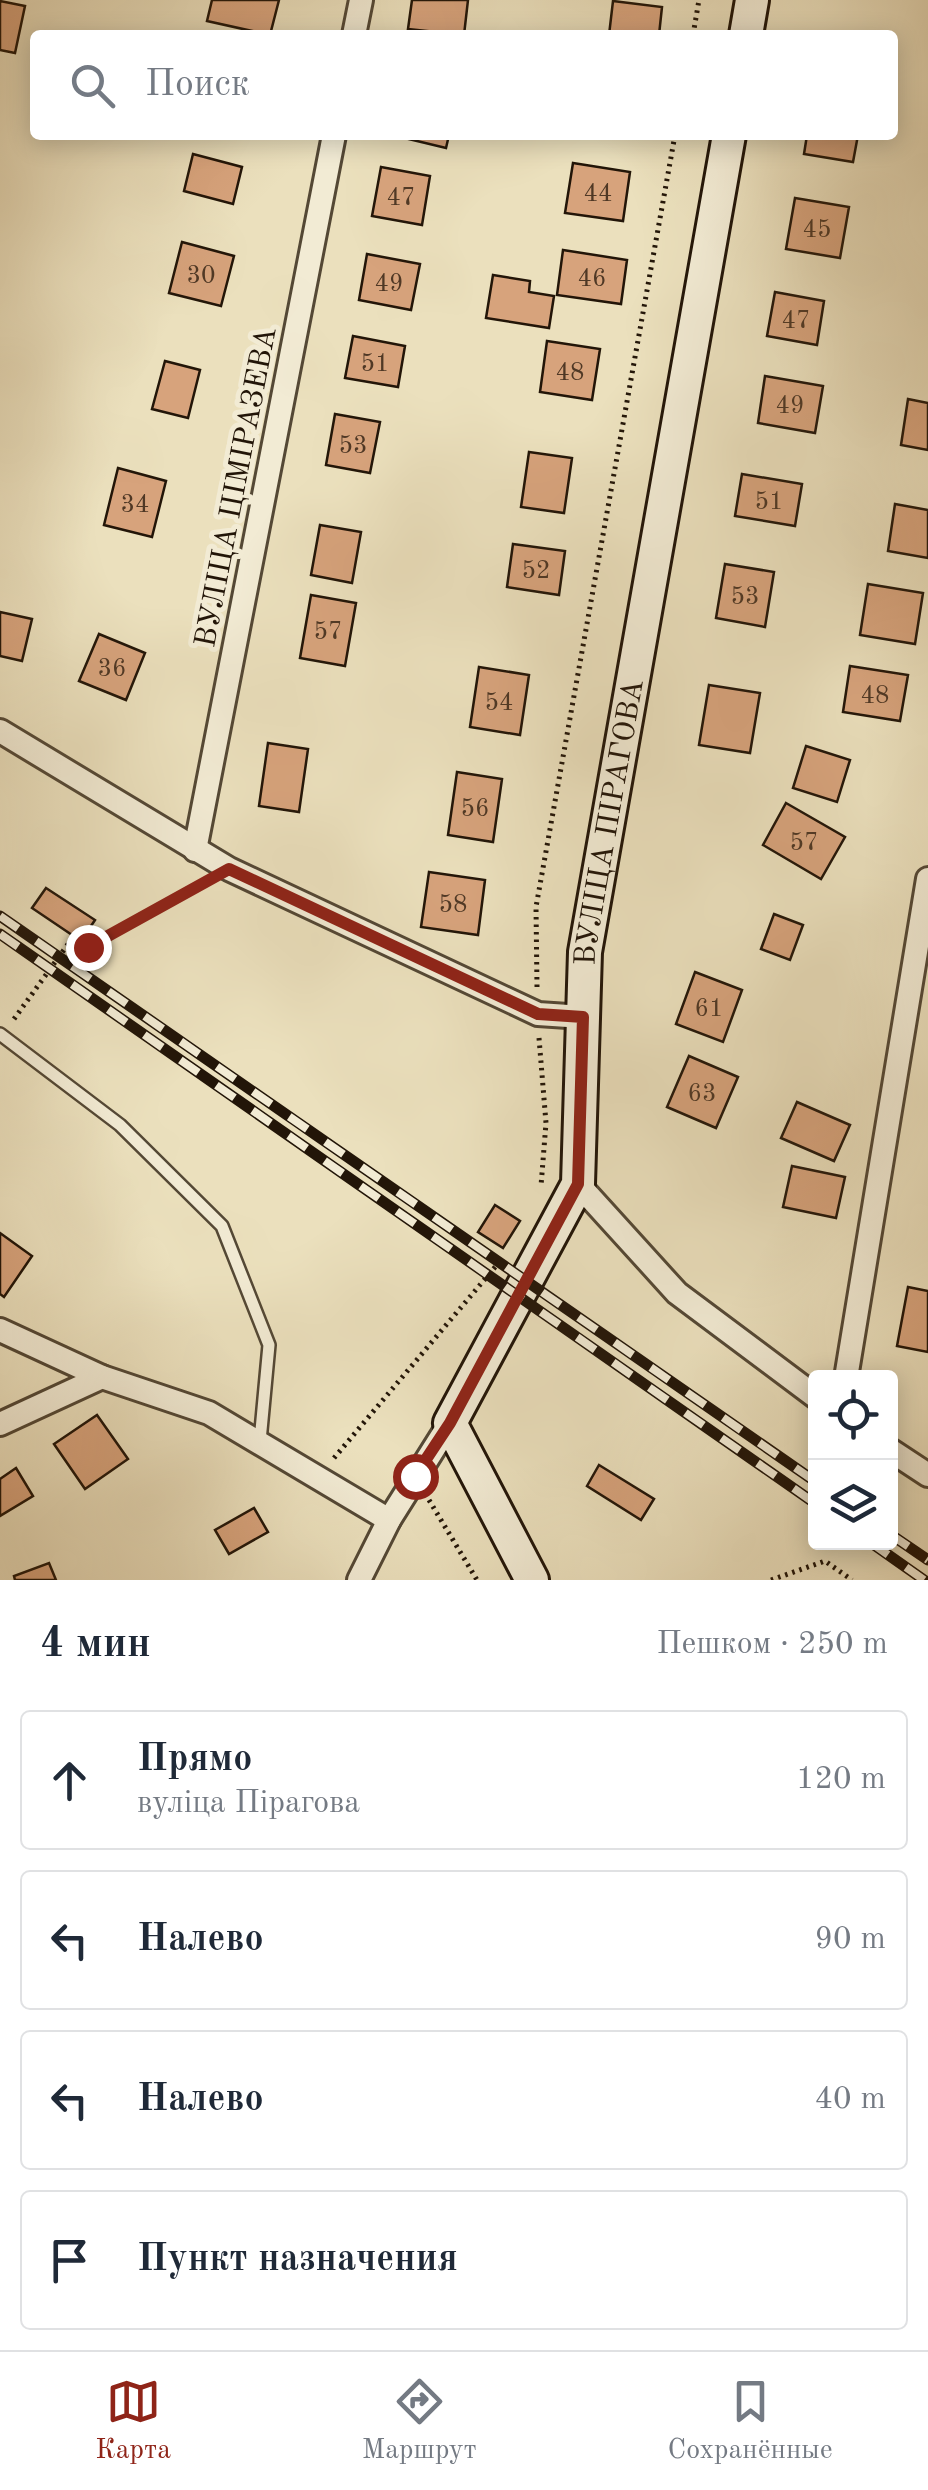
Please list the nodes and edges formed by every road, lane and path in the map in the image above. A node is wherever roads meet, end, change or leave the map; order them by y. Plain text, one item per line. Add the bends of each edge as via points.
1 (361, 0) edge
2 (699, 0) edge
3 (752, 0) edge
4 (355, 30) edge
5 (694, 30) edge
6 (747, 30) edge
7 (333, 140) edge
8 (674, 140) edge
9 (728, 140) edge
10 (0, 730) edge
11 (196, 850) junction
12 (229, 869) junction
13 (928, 880) edge
14 (538, 1014) junction
15 (583, 1017) junction
16 (1, 1035) edge
17 (578, 1184) junction
18 (540, 1192) dead end
19 (510, 1249) dead end
20 (0, 1330) edge
21 (847, 1370) edge
22 (102, 1377) junction
23 (808, 1391) edge
24 (450, 1423) junction
25 (0, 1424) edge
26 (260, 1441) junction
27 (898, 1455) edge
28 (326, 1468) dead end
29 (928, 1475) edge
30 (415, 1476) junction
31 (388, 1520) junction
32 (358, 1580) edge
33 (477, 1580) edge
34 (532, 1580) edge
35 (771, 1580) edge
36 (852, 1580) edge

1 - 4 street
2 - 5 path
3 - 6 main road
7 - 11 street, ВУЛІЦА ЦІМІРАЗЕВА
8 - 14 path via 536,907
9 - 15 main road, ВУЛІЦА ПІРАГОВА via 585,952
10 - 11 street
11 - 12 street
12 - 14 street
12 - 16 path via 88,947 70,940
13 - 21 street
14 - 15 street
14 - 18 path via 546,1124
15 - 17 main road, ВУЛІЦА ПІРАГОВА
16 - 26 lane via 120,1126 222,1226 269,1345
17 - 23 street via 677,1293
17 - 24 main road, ВУЛІЦА ПІРАГОВА
19 - 28 path
20 - 22 street
22 - 25 street
22 - 26 street via 209,1413
24 - 30 street, ВУЛІЦА ПІРАГОВА
24 - 34 main road
26 - 31 street
27 - 29 street
30 - 31 street, ВУЛІЦА ПІРАГОВА
30 - 33 path
31 - 32 street, ВУЛІЦА ПІРАГОВА
35 - 36 path via 825,1561

